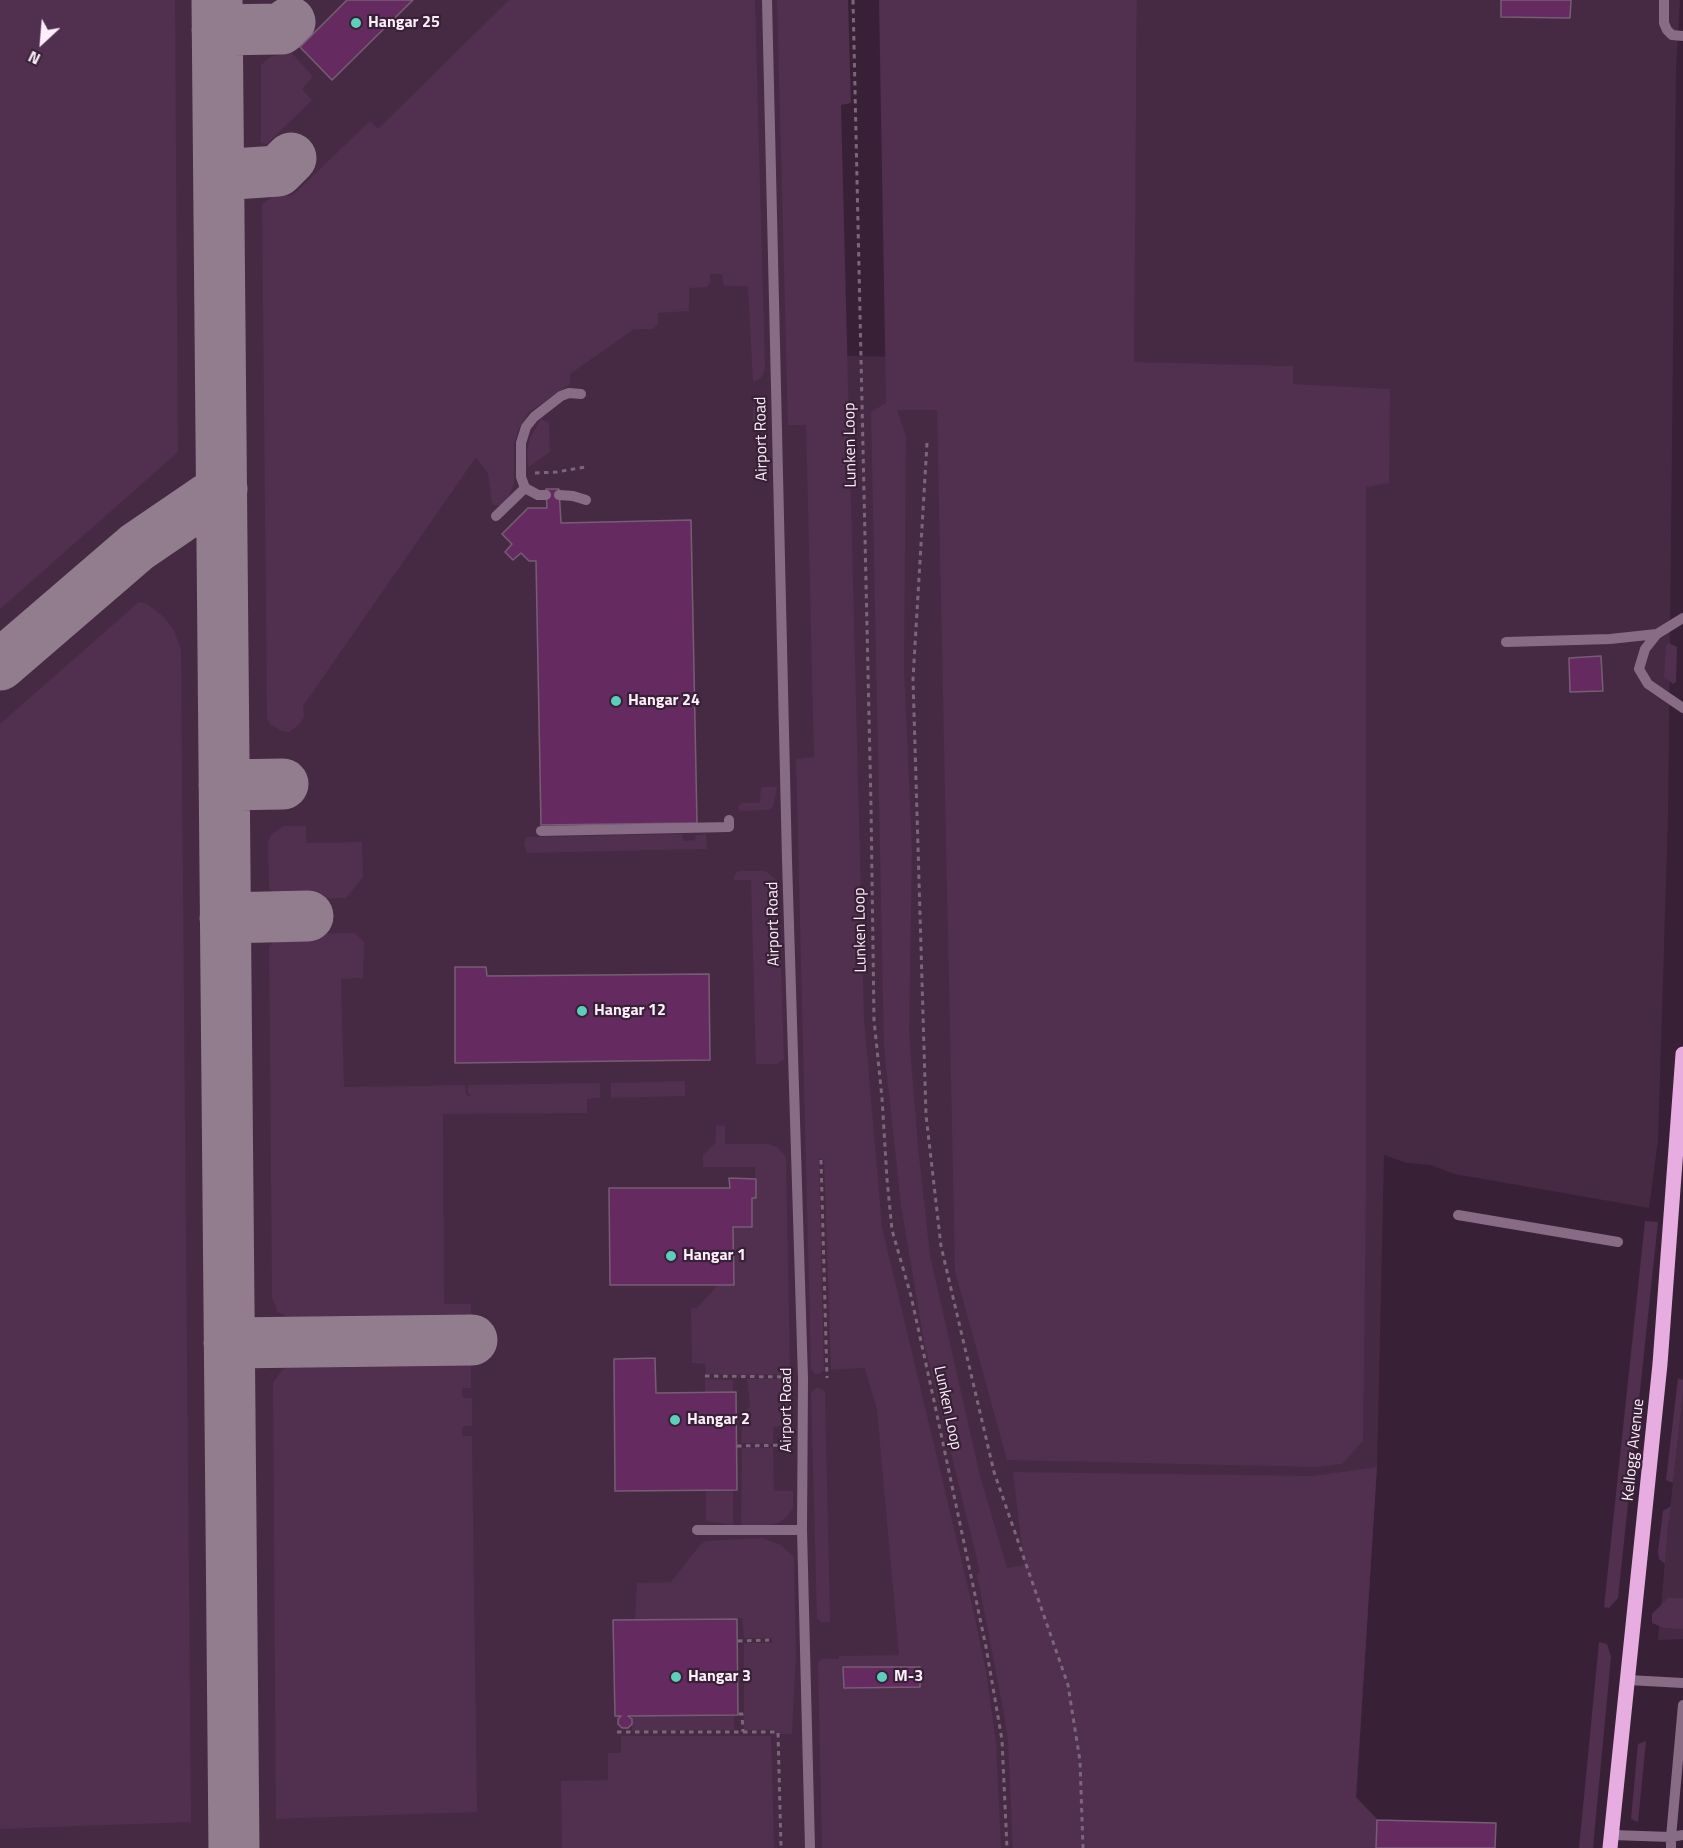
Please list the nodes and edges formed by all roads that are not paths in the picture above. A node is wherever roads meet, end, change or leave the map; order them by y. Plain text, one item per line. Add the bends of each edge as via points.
1 (767, 0) edge
2 (1664, 0) edge
3 (1683, 36) edge
4 (581, 394) dead end
5 (525, 488) junction
6 (546, 495) dead end
7 (559, 495) dead end
8 (586, 500) dead end
9 (496, 516) dead end
10 (1683, 618) edge
11 (1657, 634) junction
12 (1506, 642) dead end
13 (1683, 708) edge
14 (729, 820) dead end
15 (541, 831) dead end
16 (1683, 1054) edge
17 (1458, 1215) dead end
18 (1618, 1242) dead end
19 (697, 1530) dead end
20 (802, 1530) junction
21 (1628, 1680) junction
22 (1683, 1683) edge
23 (1683, 1705) edge
24 (1683, 1714) edge
25 (1683, 1835) edge
26 (1611, 1841) edge
27 (1671, 1843) edge
28 (810, 1848) edge

1 - 20 lane, Airport Road via 803,1379
2 - 3 lane via 1667,30
4 - 5 lane via 561,396 526,427 521,443
5 - 6 lane
5 - 9 lane
7 - 8 lane
10 - 11 lane
11 - 12 lane
11 - 13 lane via 1645,649 1639,669 1648,684
14 - 15 lane via 729,827
16 - 21 main road, Kellogg Avenue via 1660,1364
17 - 18 lane
19 - 20 lane
20 - 28 lane, Airport Road
21 - 22 lane
21 - 26 main road, Kellogg Avenue
23 - 24 lane
24 - 27 lane
25 - 27 lane
26 - 27 lane

